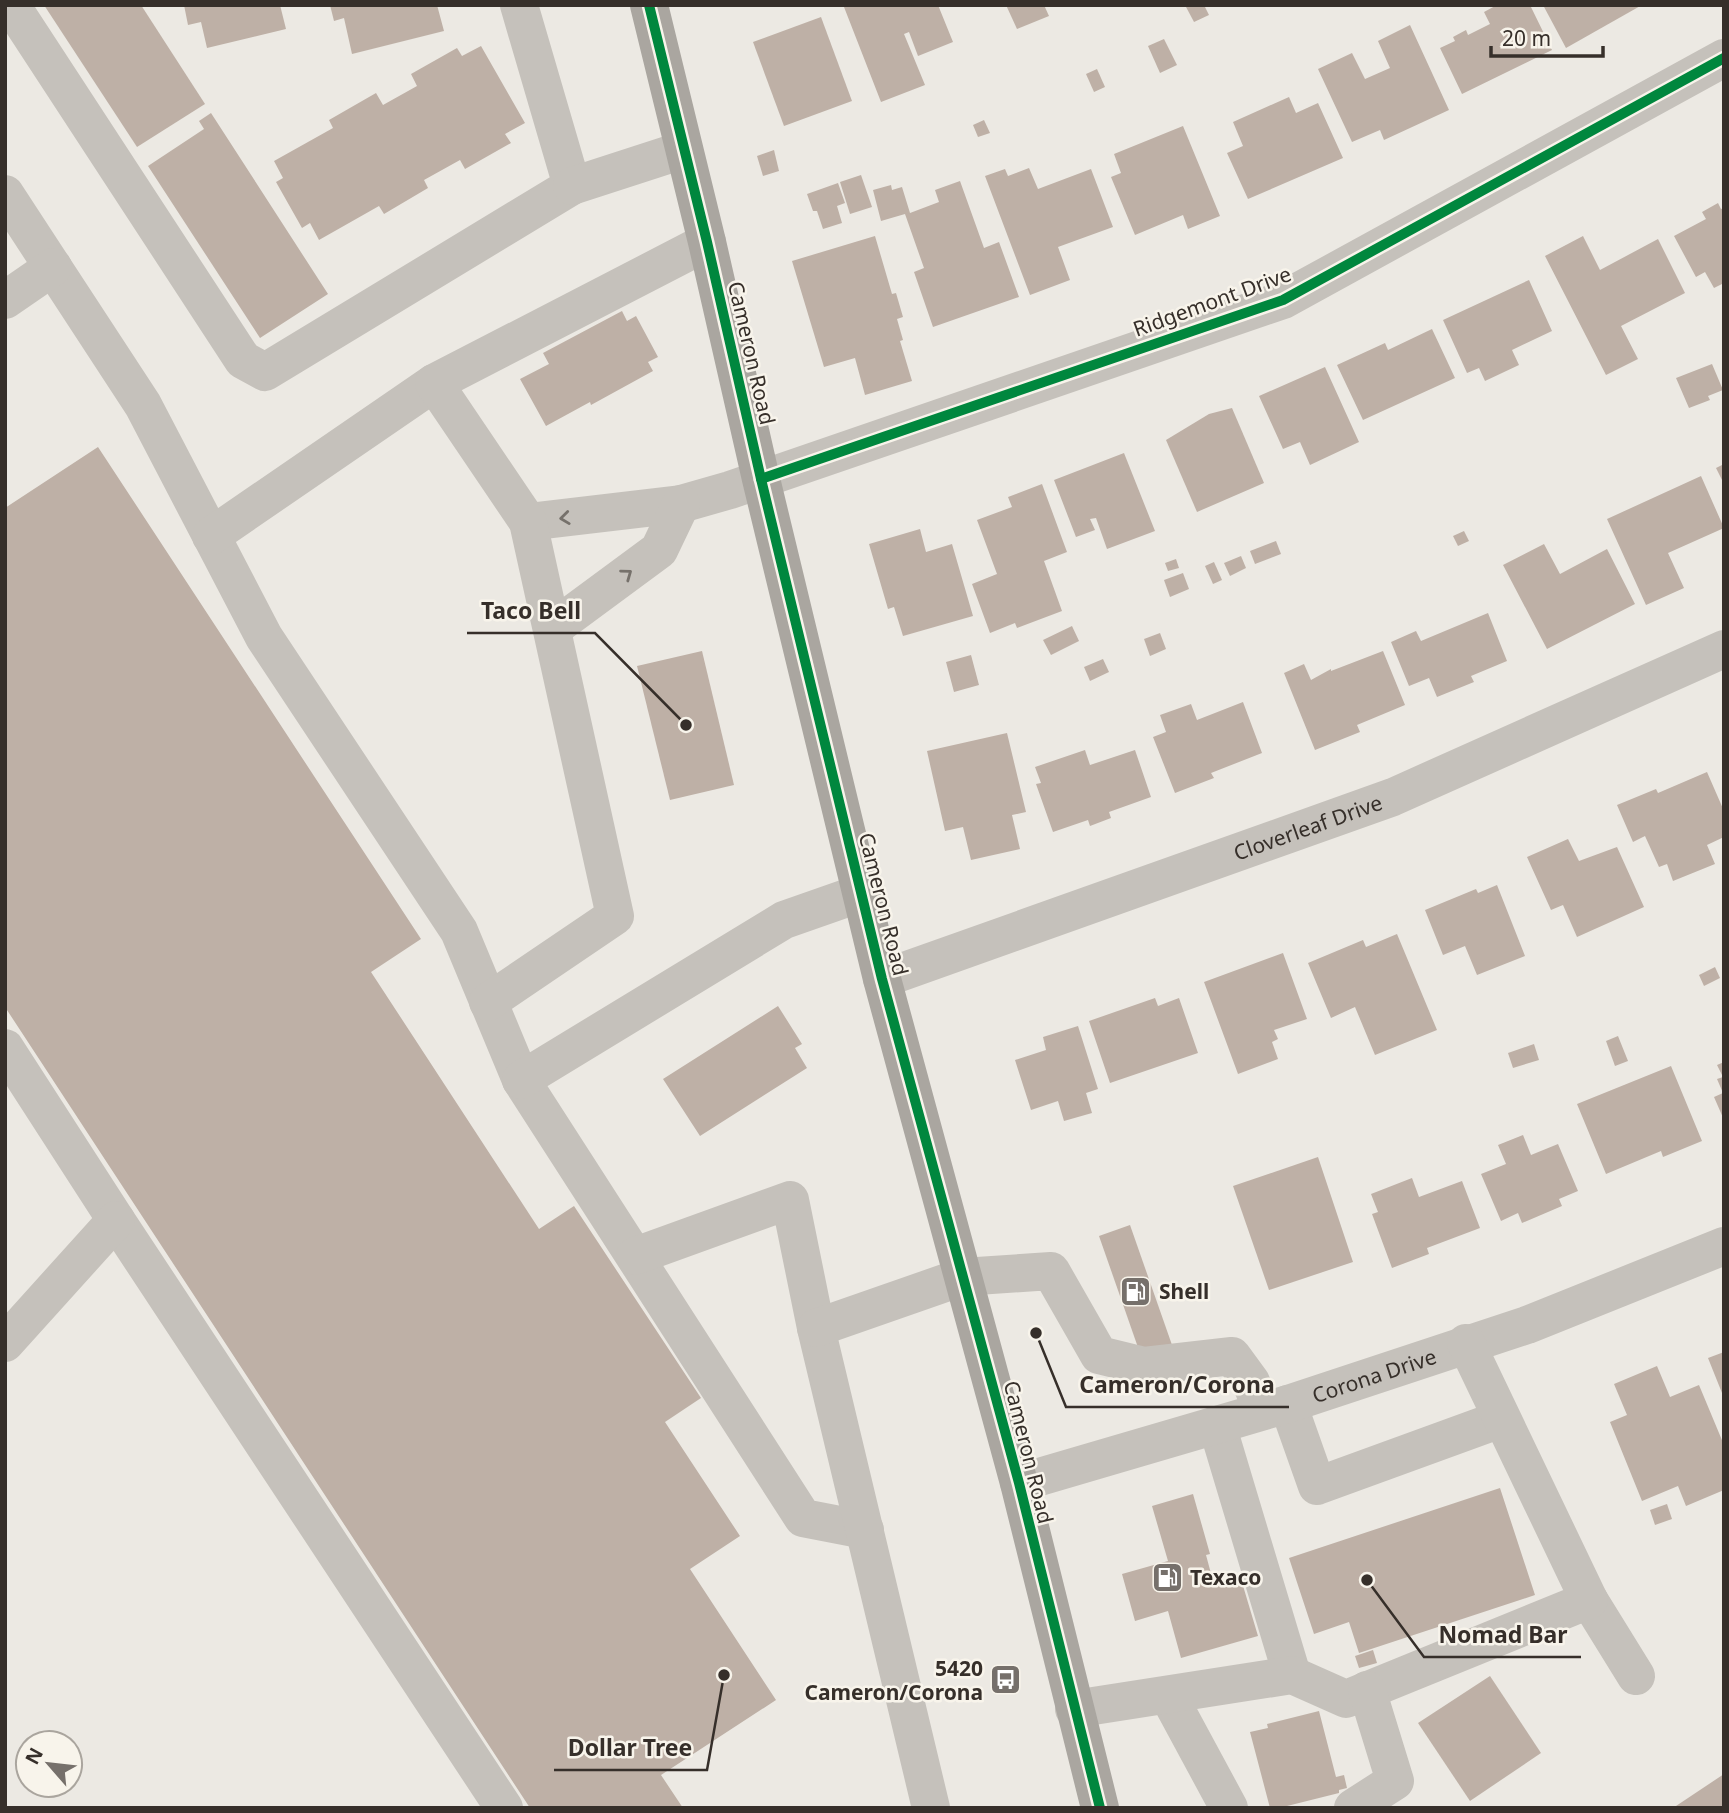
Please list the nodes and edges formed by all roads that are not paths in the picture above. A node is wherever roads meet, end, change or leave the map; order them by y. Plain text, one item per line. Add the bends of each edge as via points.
1 (11, 5) edge
2 (519, 5) edge
3 (649, 5) edge
4 (1724, 58) edge
5 (683, 150) junction
6 (572, 186) junction
7 (5, 194) edge
8 (707, 242) junction
9 (53, 267) junction
10 (5, 300) edge
11 (434, 383) junction
12 (761, 479) junction
13 (681, 504) junction
14 (528, 522) junction
15 (211, 536) junction
16 (552, 629) junction
17 (1724, 649) edge
18 (861, 893) junction
19 (882, 979) junction
20 (488, 1002) junction
21 (5, 1048) edge
22 (521, 1080) junction
23 (116, 1220) junction
24 (1724, 1246) edge
25 (635, 1256) junction
26 (962, 1277) junction
27 (816, 1328) junction
28 (5, 1343) edge
29 (1466, 1343) junction
30 (1275, 1408) junction
31 (1501, 1419) junction
32 (1217, 1425) junction
33 (1019, 1483) junction
34 (865, 1530) junction
35 (1589, 1600) junction
36 (1292, 1675) junction
37 (1636, 1676) dead end
38 (1367, 1690) junction
39 (1168, 1695) junction
40 (1074, 1709) junction
41 (504, 1808) edge
42 (931, 1808) edge
43 (1100, 1808) edge
44 (1229, 1808) edge
45 (1353, 1808) edge

1 - 6 street via 243,360 265,372
2 - 6 street
3 - 5 main road, Cameron Road
4 - 12 street, Ridgemont Drive via 1283,300
5 - 6 street
5 - 8 main road, Cameron Road
7 - 9 street
8 - 11 street
8 - 12 main road, Cameron Road
9 - 10 street
9 - 15 street via 143,405
11 - 14 street
11 - 15 street
12 - 13 street, Ridgemont Drive
12 - 18 main road, Cameron Road
13 -> 14 street, Ridgemont Drive
16 -> 13 street via 659,550
14 - 16 street
15 - 20 street via 264,637 459,931
16 - 20 street via 615,916
17 - 19 street, Cloverleaf Drive via 1392,797
18 - 19 main road, Cameron Road
18 - 22 street via 784,920
19 - 26 main road, Cameron Road
20 - 22 street
21 - 23 street
22 - 25 street
23 - 28 street
23 - 41 street
24 - 29 street, Corona Drive via 1527,1325
25 - 27 street via 790,1200
25 - 34 street via 803,1517
26 - 27 street
26 - 30 street via 1051,1271 1100,1355 1144,1367 1232,1356
26 - 33 main road, Cameron Road
27 - 34 street
29 - 30 street, Corona Drive
29 - 31 street
30 - 31 street via 1317,1486
30 - 32 street, Corona Drive
31 - 35 street
32 - 33 street, Corona Drive
32 - 36 street
33 - 40 main road, Cameron Road
34 - 42 street
35 - 37 street
35 - 38 street
36 - 38 street via 1346,1699
36 - 39 street
38 - 45 street via 1395,1781
39 - 40 street
39 - 44 street
40 - 43 main road, Cameron Road

